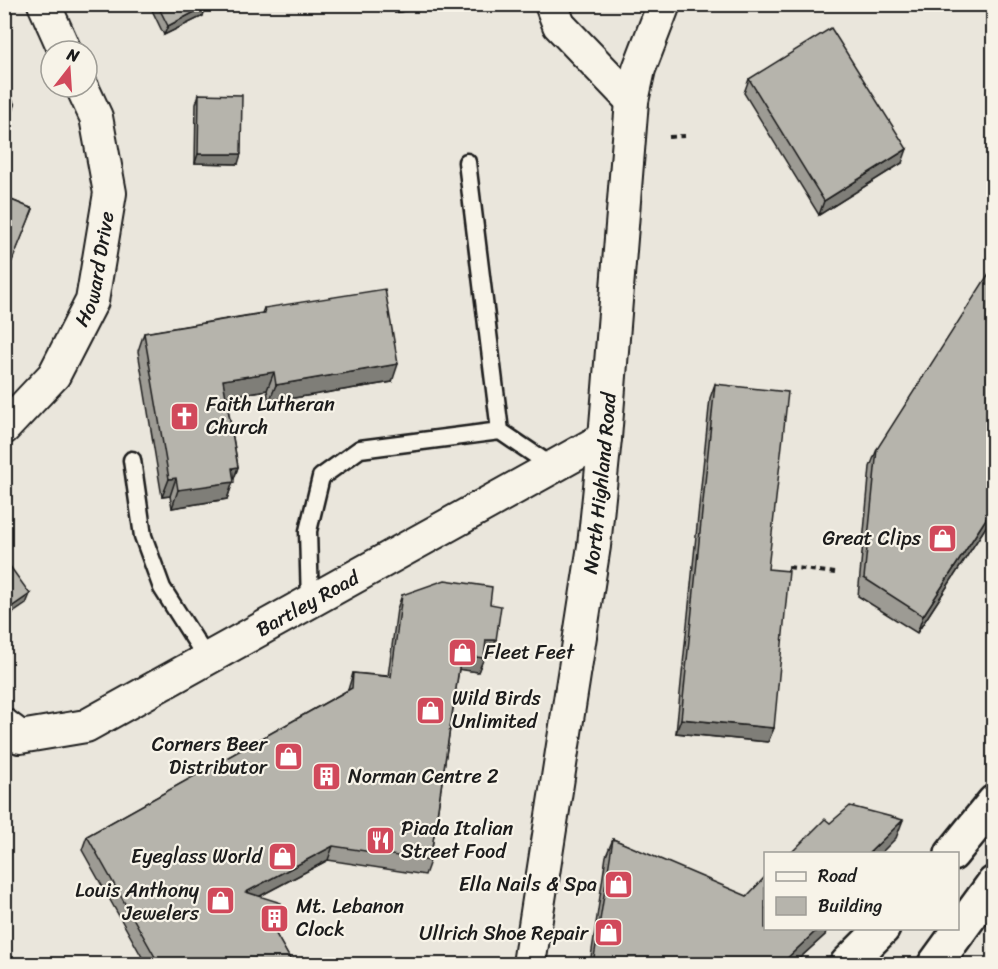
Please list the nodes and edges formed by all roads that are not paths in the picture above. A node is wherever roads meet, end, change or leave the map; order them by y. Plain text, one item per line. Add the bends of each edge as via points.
1 (44, 4) edge
2 (551, 4) edge
3 (664, 4) edge
4 (60, 39) edge
5 (88, 99) edge
6 (632, 101) junction
7 (467, 162) dead end
8 (4, 428) edge
9 (500, 431) junction
10 (605, 438) junction
11 (132, 460) dead end
12 (553, 467) junction
13 (310, 602) junction
14 (207, 659) junction
15 (4, 725) edge
16 (993, 802) edge
17 (954, 852) edge
18 (993, 883) edge
19 (881, 930) edge
20 (529, 964) edge
21 (847, 964) edge
22 (935, 964) edge

1 - 4 street
2 - 6 street via 559,25
3 - 6 street, North Highland Road via 639,69
5 - 8 street, Howard Drive via 96,117 110,193 92,301 54,375
6 - 10 street, North Highland Road
7 - 9 lane
9 - 12 lane
9 - 13 lane via 360,449 321,477 308,531
10 - 12 street, Bartley Road
10 - 20 street, North Highland Road via 592,557
11 - 14 lane via 143,536 162,588
12 - 13 street, Bartley Road
13 - 14 street, Bartley Road
14 - 15 street, Bartley Road via 86,726 20,737
16 - 17 main road
18 - 22 main road
19 - 21 main road

